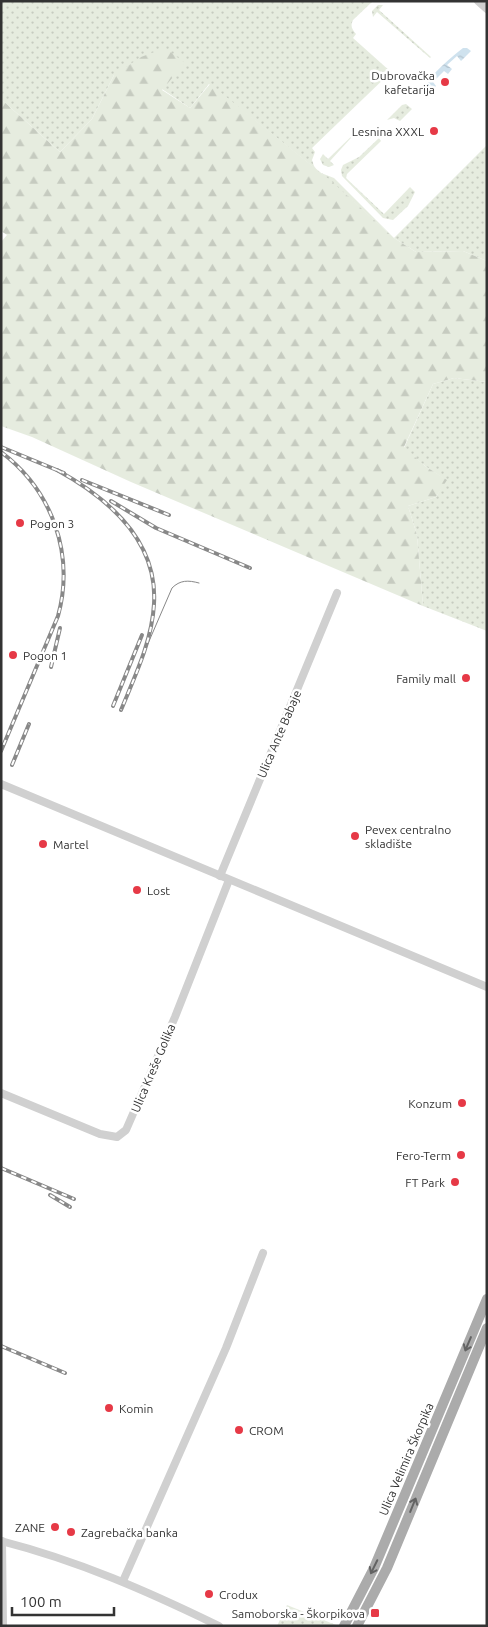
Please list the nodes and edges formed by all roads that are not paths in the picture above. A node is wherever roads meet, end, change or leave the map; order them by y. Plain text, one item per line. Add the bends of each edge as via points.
1 (478, 1) edge
2 (487, 9) edge
3 (337, 593) dead end
4 (1, 784) edge
5 (220, 876) junction
6 (229, 880) junction
7 (487, 987) edge
8 (1, 1092) edge
9 (263, 1253) dead end
10 (487, 1299) edge
11 (487, 1328) edge
12 (2, 1541) edge
13 (123, 1581) junction
14 (3, 1626) edge
15 (219, 1626) edge
16 (344, 1626) edge
17 (357, 1626) edge

1 - 2 street
3 - 5 street, Ulica Ante Babaje
4 - 5 street
5 - 6 street
6 - 7 street
6 - 8 street, Ulica Kreše Golika via 126,1130 117,1137 100,1134
9 - 13 street via 226,1348
10 -> 16 main road, Ulica Velimira Škorpika via 374,1568
17 -> 11 main road, Ulica Velimira Škorpika via 388,1568
12 - 13 street
12 - 14 street
13 - 15 street

